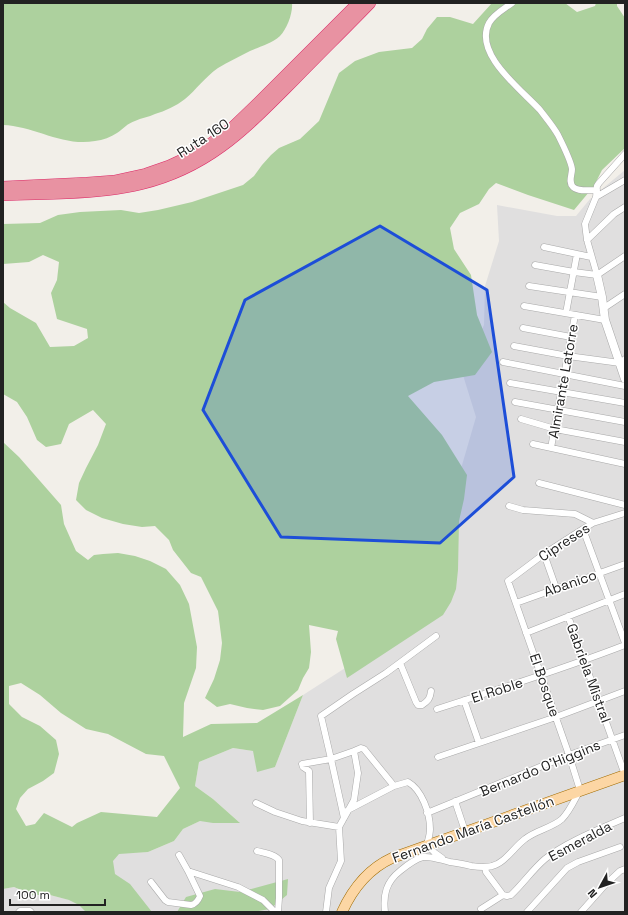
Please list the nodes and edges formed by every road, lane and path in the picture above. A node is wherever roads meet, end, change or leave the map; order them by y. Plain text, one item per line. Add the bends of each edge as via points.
1 (358, 3) edge
2 (370, 3) edge
3 (512, 3) edge
4 (625, 154) edge
5 (625, 180) edge
6 (3, 187) edge
7 (597, 190) junction
8 (3, 195) edge
9 (596, 197) junction
10 (625, 207) edge
11 (587, 240) junction
12 (544, 247) dead end
13 (577, 254) junction
14 (591, 256) junction
15 (625, 256) edge
16 (535, 265) dead end
17 (574, 272) junction
18 (597, 275) junction
19 (529, 286) dead end
20 (570, 292) junction
21 (625, 294) edge
22 (602, 297) junction
23 (524, 306) dead end
24 (604, 308) junction
25 (566, 313) junction
26 (575, 315) junction
27 (605, 320) junction
28 (523, 328) dead end
29 (571, 337) junction
30 (514, 346) dead end
31 (568, 356) junction
32 (622, 361) edge
33 (503, 362) dead end
34 (564, 374) junction
35 (625, 380) edge
36 (510, 383) dead end
37 (625, 386) edge
38 (561, 392) junction
39 (514, 402) dead end
40 (625, 403) edge
41 (558, 410) junction
42 (521, 419) dead end
43 (625, 422) edge
44 (555, 429) junction
45 (625, 442) edge
46 (533, 444) dead end
47 (551, 448) junction
48 (625, 464) edge
49 (539, 483) dead end
50 (625, 505) edge
51 (510, 506) dead end
52 (625, 513) edge
53 (593, 523) junction
54 (583, 529) junction
55 (544, 554) junction
56 (625, 564) edge
57 (600, 573) junction
58 (508, 581) joint
59 (556, 588) junction
60 (625, 594) edge
61 (609, 600) junction
62 (516, 603) junction
63 (568, 616) junction
64 (526, 633) junction
65 (436, 636) dead end
66 (625, 644) edge
67 (584, 660) junction
68 (400, 663) junction
69 (541, 675) junction
70 (431, 691) dead end
71 (625, 691) edge
72 (464, 700) junction
73 (598, 701) junction
74 (437, 709) dead end
75 (556, 717) junction
76 (625, 735) edge
77 (612, 739) junction
78 (479, 743) junction
79 (354, 751) junction
80 (569, 755) junction
81 (438, 757) dead end
82 (331, 759) junction
83 (625, 775) edge
84 (394, 786) junction
85 (580, 790) junction
86 (455, 801) junction
87 (256, 803) dead end
88 (348, 810) junction
89 (427, 813) junction
90 (344, 818) junction
91 (625, 818) edge
92 (310, 823) junction
93 (339, 827) junction
94 (465, 831) junction
95 (427, 845) junction
96 (623, 846) edge
97 (257, 851) dead end
98 (179, 855) dead end
99 (444, 860) junction
100 (485, 868) junction
101 (625, 869) edge
102 (188, 871) junction
103 (151, 882) dead end
104 (504, 895) junction
105 (481, 909) dead end
106 (19, 912) edge
107 (30, 912) edge
108 (277, 912) edge
109 (326, 912) edge
110 (342, 912) edge
111 (385, 912) edge
112 (527, 912) edge
113 (581, 912) edge

1 - 6 highway, Ruta 160 via 242,119 193,155 139,176 114,181
2 - 8 highway, Ruta 160 via 245,128 219,149 194,164 160,179 124,188
3 - 7 street via 489,23 486,43 489,51 506,76 540,110 558,135 572,169 570,182 574,188
4 - 7 street via 599,183
5 - 9 street
7 - 9 street
9 - 11 street via 585,224
10 - 11 street
11 - 14 street
12 - 13 street
13 - 14 street
13 - 17 street
14 - 18 street
15 - 18 street
16 - 17 street
17 - 18 street
17 - 20 street
18 - 22 street
19 - 20 street
20 - 22 street
20 - 25 street
21 - 24 street
22 - 24 street
23 - 25 street
24 - 27 street
25 - 26 street
26 - 27 street
26 - 29 street, Almirante Latorre
27 - 32 street
28 - 29 street
29 - 31 street, Almirante Latorre
30 - 31 street
31 - 32 street
31 - 34 street, Almirante Latorre
32 - 35 street
33 - 34 street
34 - 37 street
34 - 38 street, Almirante Latorre
36 - 38 street
38 - 40 street
38 - 41 street, Almirante Latorre
39 - 41 street
41 - 43 street
41 - 44 street, Almirante Latorre
42 - 44 street
44 - 45 street
44 - 47 street, Almirante Latorre
46 - 47 street
47 - 48 street
49 - 50 street
51 - 53 street via 523,510 575,514
52 - 53 street, Cipreses
53 - 54 street, Cipreses
54 - 55 street, Cipreses
54 - 57 street
55 - 58 street, Cipreses
55 - 59 street
56 - 57 street, Abanico
57 - 59 street, Abanico
57 - 61 street
58 - 62 street, El Bosque
59 - 62 street, Abanico
60 - 61 street
61 - 63 street
61 - 66 street
62 - 64 street, El Bosque
63 - 64 street
63 - 67 street, Gabriela Mistral
64 - 69 street, El Bosque
65 - 68 street
66 - 67 street, El Roble
67 - 69 street, El Roble
67 - 73 street, Gabriela Mistral
68 - 70 street via 418,705 429,700
68 - 82 street via 321,716
69 - 72 street, El Roble
69 - 75 street, El Bosque
71 - 73 street
72 - 74 street, El Roble
72 - 78 street
73 - 75 street
73 - 77 street, Gabriela Mistral
75 - 78 street
75 - 80 street, El Bosque
76 - 77 street, Bernardo O'Higgins
77 - 80 street, Bernardo O'Higgins
77 - 83 street, Gabriela Mistral
78 - 81 street
79 - 82 street
79 - 84 street via 364,749
79 - 88 street via 358,772 354,800
80 - 85 street, El Bosque
80 - 86 street, Bernardo O'Higgins
82 - 90 street
82 - 92 street via 302,764 309,771
83 - 85 main road, Fernando María Castellón
84 - 88 street
84 - 89 street via 408,782 413,785 423,800
85 - 94 main road, Fernando María Castellón
85 - 100 street via 562,818 524,839 502,861
86 - 89 street, Bernardo O'Higgins
86 - 94 street
87 - 92 street
88 - 90 street
89 - 95 street via 430,828
90 - 93 street
91 - 104 street, Esmeralda via 577,840 550,856 513,892
92 - 93 street
93 - 109 street via 341,861 329,888
94 - 95 main road, Fernando María Castellón
95 - 99 street
95 - 110 main road, Fernando María Castellón via 378,865 356,887
96 - 112 street via 567,868
97 - 108 street via 277,857 279,860
98 - 102 street
99 - 100 street
99 - 111 street via 422,858 394,876 387,888
100 - 104 street
101 - 113 street via 611,879
102 - 103 street via 200,896 191,905 168,902
102 - 108 street via 238,887 263,900
104 - 105 street, Esmeralda
106 - 107 street

